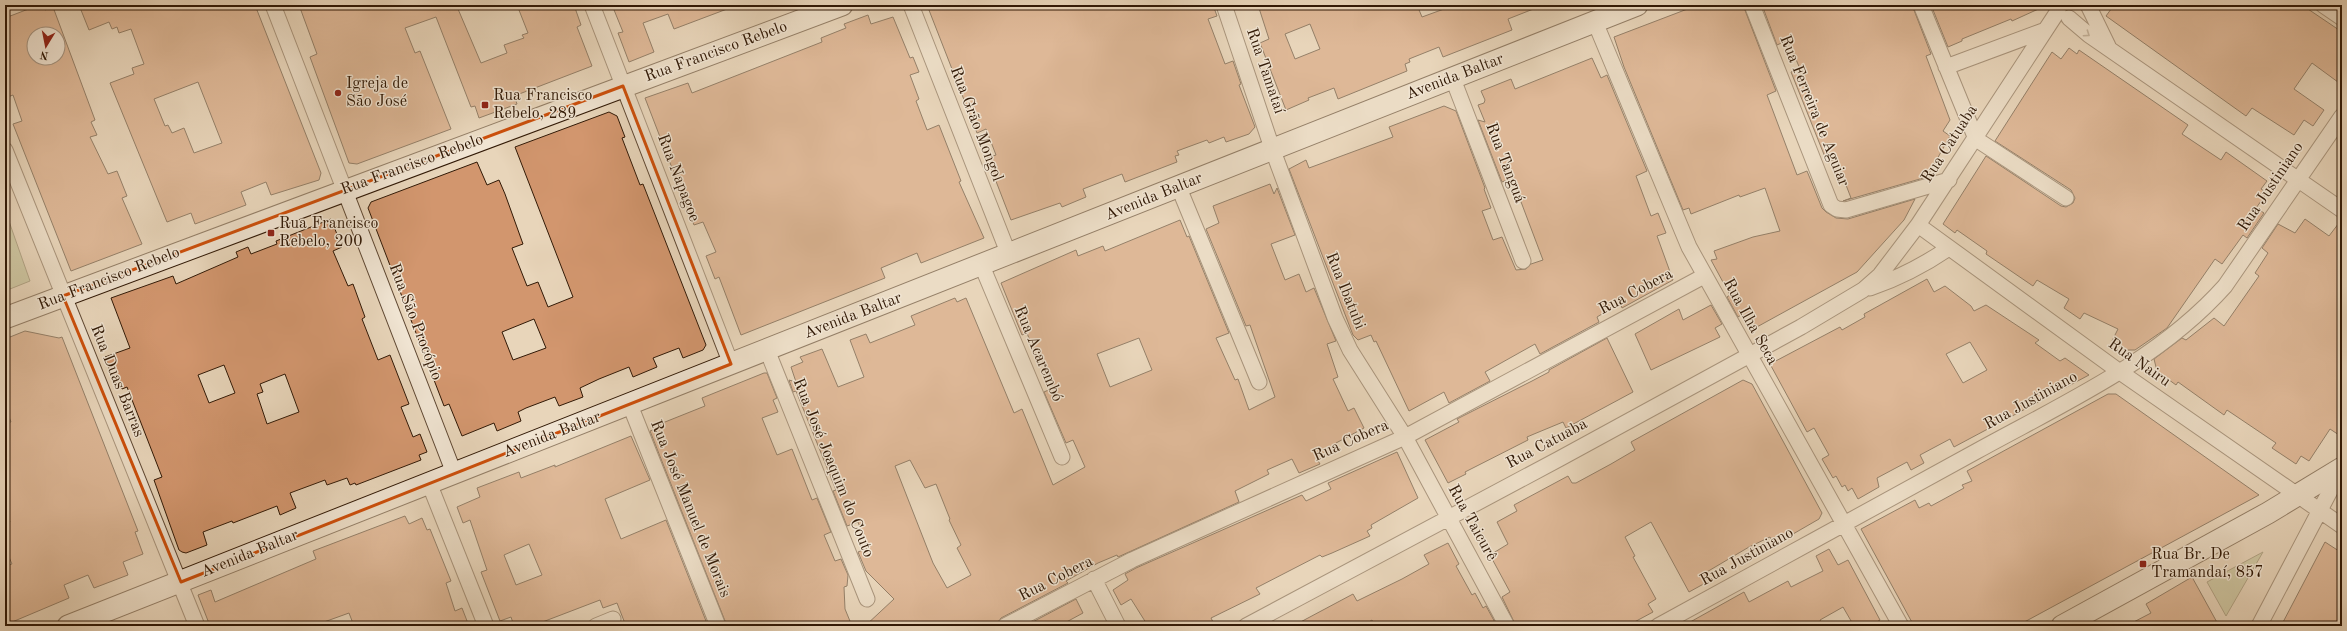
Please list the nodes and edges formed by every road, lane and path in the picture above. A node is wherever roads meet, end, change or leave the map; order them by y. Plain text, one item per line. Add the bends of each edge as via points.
1 (273, 5) edge
2 (592, 5) edge
3 (842, 5) edge
4 (911, 5) edge
5 (1224, 5) edge
6 (1637, 5) edge
7 (1752, 5) edge
8 (1921, 5) edge
9 (2088, 5) edge
10 (2323, 5) edge
11 (2061, 11) edge
12 (2342, 18) edge
13 (1595, 22) junction
14 (2044, 31) junction
15 (2108, 46) junction
16 (1946, 68) junction
17 (1453, 79) junction
18 (623, 86) junction
19 (2342, 116) edge
20 (1976, 139) junction
21 (1272, 148) junction
22 (5, 150) edge
23 (8, 169) edge
24 (2298, 179) junction
25 (1949, 180) junction
26 (1179, 188) junction
27 (344, 190) junction
28 (2066, 198) dead end
29 (2342, 210) edge
30 (1918, 225) junction
31 (1949, 248) junction
32 (1009, 255) junction
33 (1523, 261) dead end
34 (982, 266) junction
35 (1704, 276) junction
36 (1863, 290) junction
37 (63, 296) junction
38 (5, 318) edge
39 (767, 350) junction
40 (1748, 355) junction
41 (731, 364) junction
42 (2120, 372) junction
43 (1259, 382) dead end
44 (630, 404) junction
45 (1405, 437) junction
46 (1062, 457) dead end
47 (2341, 470) edge
48 (454, 473) junction
49 (429, 483) junction
50 (2298, 496) junction
51 (2319, 511) junction
52 (1448, 518) junction
53 (1843, 524) junction
54 (2342, 526) edge
55 (1094, 579) junction
56 (181, 582) junction
57 (866, 599) dead end
58 (613, 619) dead end
59 (68, 626) edge
60 (197, 626) edge
61 (486, 626) edge
62 (596, 626) edge
63 (718, 626) edge
64 (1005, 626) edge
65 (1118, 626) edge
66 (1246, 626) edge
67 (1507, 626) edge
68 (1658, 626) edge
69 (1901, 626) edge
70 (2062, 626) edge
71 (2259, 626) edge

1 - 27 street, Rua São Procópio
2 - 18 street, Rua Napagoe
3 - 18 street, Rua Francisco Rebelo
4 - 32 street, Rua Grão Mongol
5 - 21 street, Rua Tamataí
6 - 13 street, Avenida Baltar
7 - 25 street, Rua Ferreira de Aguiar via 1831,205 1836,209 1846,210
8 - 16 street
9 - 11 street via 2079,16
9 - 15 street
10 - 12 street
11 - 14 street, Rua Catuaba
11 -> 15 street via 2082,30
13 - 17 street, Avenida Baltar
13 - 35 street, Rua Ilha Seca via 1673,212
14 - 16 street
14 - 20 street, Rua Catuaba
15 - 24 street
16 - 20 street
17 - 21 street, Avenida Baltar
17 - 33 street, Rua Tanguá
18 - 27 street, Rua Francisco Rebelo
18 - 41 street, Rua Napagoe
19 - 24 street, Rua Justiniano
20 - 25 street, Rua Catuaba
20 - 28 street
21 - 26 street, Avenida Baltar
21 - 45 street, Rua Ibatubi via 1338,324 1367,379
22 - 23 street, Rua Duas Barras
23 - 37 street, Rua Duas Barras
24 - 29 street
24 - 42 street, Rua Justiniano via 2225,286 2205,308 2175,336
25 - 30 street, Rua Catuaba
26 - 32 street, Avenida Baltar
26 - 43 street
27 - 37 street, Rua Francisco Rebelo
27 - 48 street, Rua São Procópio
30 - 31 street, Rua Nairu
30 - 36 street, Rua Catuaba via 1880,275
31 - 36 street, Rua Catuaba via 1896,279
31 - 42 street, Rua Nairu
32 - 34 street, Avenida Baltar
34 - 39 street, Avenida Baltar
34 - 46 street, Rua Acarembó
35 - 40 street, Rua Ilha Seca
35 - 45 street, Rua Cobera
36 - 40 street, Rua Catuaba
37 - 38 street, Rua Francisco Rebelo
37 - 56 street, Rua Duas Barras
39 - 41 street, Avenida Baltar
39 - 57 street, Rua José Joaquim do Couto
40 - 52 street, Rua Catuaba
40 - 53 street, Rua Ilha Seca
41 - 44 street, Avenida Baltar
42 - 50 street, Rua Nairu
42 - 53 street, Rua Justiniano
44 - 48 street, Avenida Baltar
44 - 63 street, Rua José Manuel de Morais
45 - 52 street, Rua Taicurê
45 - 55 street, Rua Cobera
47 - 50 street
47 - 51 street
48 - 49 street, Avenida Baltar
49 - 56 street, Avenida Baltar
49 - 61 street
50 - 51 street, Rua Nairu
50 - 70 street
51 - 54 street, Rua Nairu
51 - 71 street
52 - 66 street, Rua Catuaba
52 - 67 street, Rua Taicurê
53 - 68 street, Rua Justiniano
53 - 69 street, Rua Ilha Seca
55 - 64 street, Rua Cobera
55 - 65 street
56 - 59 street, Avenida Baltar
56 - 60 street, Rua Duas Barras
58 - 62 street

